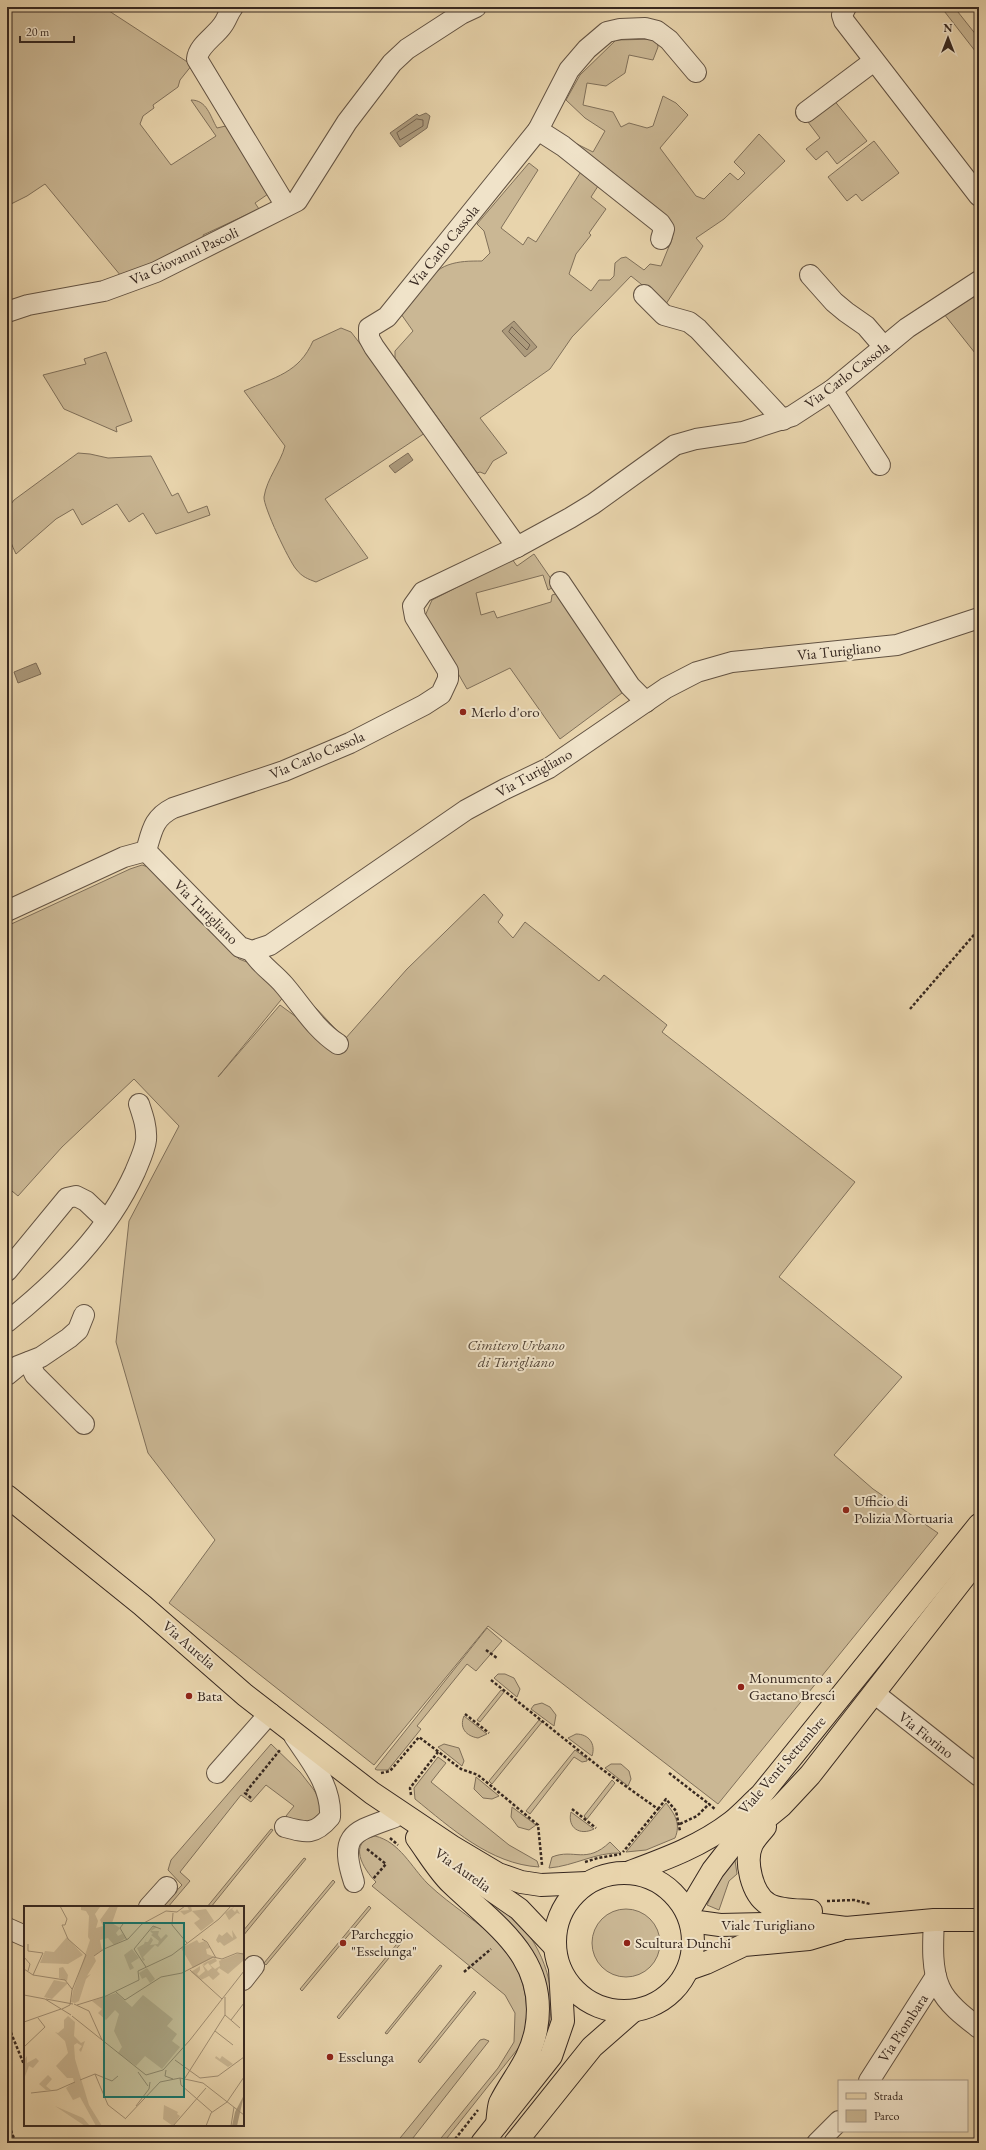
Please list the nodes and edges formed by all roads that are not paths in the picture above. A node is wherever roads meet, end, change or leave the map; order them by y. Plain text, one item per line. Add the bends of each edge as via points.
1 (846, 7) edge
2 (229, 9) edge
3 (464, 9) edge
4 (874, 61) junction
5 (696, 72) dead end
6 (806, 112) dead end
7 (538, 130) junction
8 (979, 196) edge
9 (286, 206) junction
10 (661, 239) dead end
11 (810, 275) dead end
12 (979, 281) edge
13 (644, 295) dead end
14 (7, 312) edge
15 (884, 347) junction
16 (832, 390) junction
17 (784, 420) junction
18 (880, 465) dead end
19 (517, 547) junction
20 (560, 582) dead end
21 (979, 618) edge
22 (646, 702) junction
23 (146, 851) junction
24 (7, 911) edge
25 (252, 951) junction
26 (338, 1044) dead end
27 (139, 1104) dead end
28 (106, 1220) junction
29 (7, 1271) edge
30 (84, 1314) dead end
31 (7, 1322) edge
32 (29, 1362) junction
33 (7, 1375) edge
34 (84, 1424) dead end
35 (7, 1496) edge
36 (979, 1526) edge
37 (979, 1558) edge
38 (874, 1693) junction
39 (270, 1713) junction
40 (288, 1728) junction
41 (217, 1773) dead end
42 (979, 1776) edge
43 (374, 1783) junction
44 (781, 1806) junction
45 (390, 1826) junction
46 (286, 1827) dead end
47 (409, 1843) junction
48 (626, 1860) junction
49 (584, 1873) junction
50 (364, 1881) dead end
51 (167, 1887) dead end
52 (150, 1906) edge
53 (689, 1916) junction
54 (934, 1920) junction
55 (979, 1920) edge
56 (7, 1928) edge
57 (846, 1928) junction
58 (24, 1936) edge
59 (555, 1947) junction
60 (689, 1968) junction
61 (560, 1969) junction
62 (936, 1976) junction
63 (633, 2010) junction
64 (979, 2028) edge
65 (870, 2080) edge
66 (838, 2122) edge
67 (497, 2124) junction
68 (482, 2143) edge
69 (516, 2143) edge
70 (817, 2143) edge

1 - 4 street via 842,15 844,21
2 - 9 street via 222,26 198,52 197,59
3 - 9 street, Via Giovanni Pascoli via 407,49 392,63 347,122 297,201
4 - 6 street
4 - 8 street
5 - 7 street, Via Carlo Cassola via 669,40 657,31 639,28 607,32 587,49 569,70
7 - 10 street via 563,146 660,223 664,229
7 - 19 street, Via Carlo Cassola via 387,317 369,328 369,338 374,347
9 - 14 street, Via Giovanni Pascoli via 156,272 104,290 28,305
11 - 15 street via 834,302 866,326
12 - 15 street, Via Carlo Cassola via 907,328
13 - 17 street via 664,315 689,322 698,329
15 - 16 street, Via Carlo Cassola
16 - 17 street, Via Carlo Cassola
16 - 18 street
17 - 19 street, Via Carlo Cassola via 743,432 675,445 593,504
19 - 23 street, Via Carlo Cassola via 423,592 416,599 413,606 415,617 448,670 448,679 441,694 350,743 284,771 161,814 152,829
20 - 22 street via 630,686
21 - 22 street, Via Turigliano via 897,644 732,662 697,672
22 - 25 street, Via Turigliano via 549,768 466,810 270,945
23 - 24 street via 124,857
23 - 25 street, Via Turigliano via 240,947
25 - 26 street via 283,984 323,1035
27 - 28 street via 146,1128 146,1142 125,1192
28 - 29 street via 76,1196 68,1198
28 - 31 street via 78,1256
30 - 32 street via 78,1330 69,1338
32 - 33 street via 18,1366
32 - 34 street via 35,1375
35 - 39 main road, Via Aurelia via 142,1605 245,1695
36 - 48 main road, Viale Venti Settembre via 761,1795 732,1822 696,1845 677,1854
37 - 38 main road, Viale Venti Settembre
38 - 42 street, Via Fiorino
38 - 44 main road, Viale Venti Settembre via 810,1775
39 - 40 main road, Via Aurelia
39 - 41 street
40 - 43 main road, Via Aurelia
40 - 46 street via 317,1770 331,1804 330,1817 315,1830 305,1832
43 - 45 main road, Via Aurelia
43 - 49 main road, Via Aurelia via 450,1846 498,1874 521,1882 541,1885
44 - 53 main road, Viale Venti Settembre via 731,1847 714,1870
44 - 57 main road via 752,1845 748,1862 749,1873 756,1889 768,1904 788,1910 828,1913 838,1918
45 - 47 main road, Via Aurelia
45 - 50 street via 357,1830 350,1839 347,1850 348,1863
47 - 59 main road, Via Aurelia via 519,1909
47 - 67 main road via 507,1934 523,1956 535,1983 538,2014 531,2050 500,2105
48 - 49 main road via 606,1874
48 - 53 main road via 668,1888 682,1903
49 - 59 main road via 557,1924
51 - 52 street
53 - 57 main road, Viale Turigliano via 720,1925 807,1923
53 - 60 main road via 694,1944
54 - 55 main road, Viale Turigliano
54 - 57 main road, Viale Turigliano
54 - 62 street, Via Piombara
56 - 58 street
57 - 60 main road, Viale Turigliano via 809,1939 744,1945
59 - 61 main road
60 - 63 main road via 679,1985 666,1998 650,2006
61 - 63 main road via 568,1983 581,1996 597,2006
61 - 67 main road via 564,2021 551,2056
62 - 64 street, Via Piombara via 940,1989 949,2001
62 - 65 street, Via Piombara
63 - 69 main road via 592,2047
66 - 70 street
67 - 68 main road

